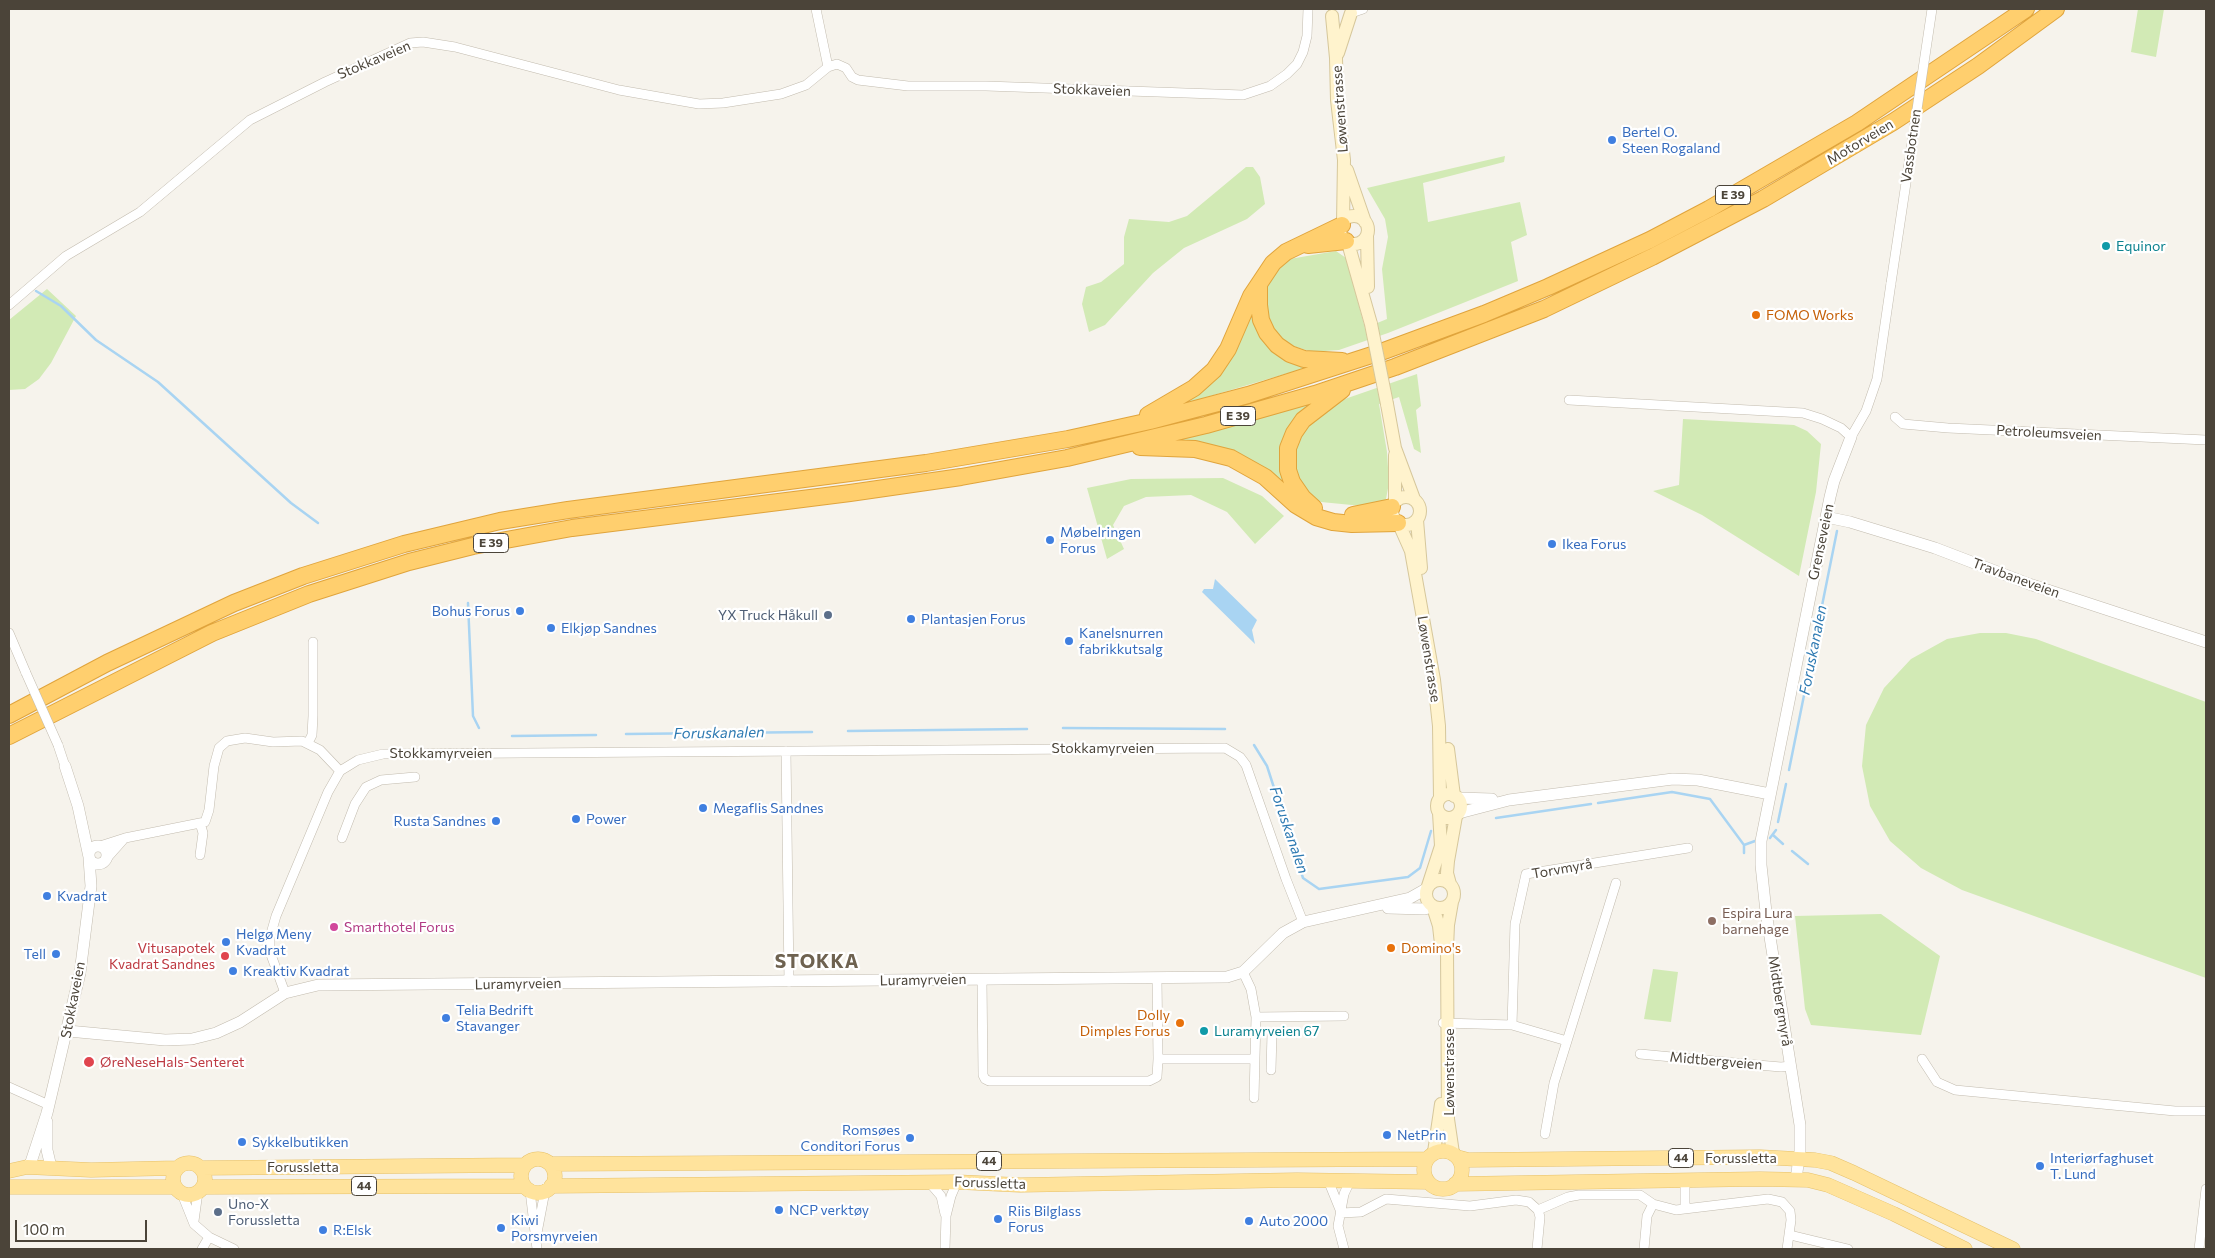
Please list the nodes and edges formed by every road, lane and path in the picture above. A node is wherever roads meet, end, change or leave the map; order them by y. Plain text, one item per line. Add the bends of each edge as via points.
1 (816, 9) edge
2 (1308, 9) edge
3 (1932, 9) edge
4 (2026, 9) edge
5 (2056, 9) edge
6 (1356, 10) edge
7 (1330, 13) edge
8 (1336, 58) junction
9 (828, 67) junction
10 (1344, 160) junction
11 (1365, 222) junction
12 (1342, 224) junction
13 (1368, 235) junction
14 (1347, 242) junction
15 (1300, 246) junction
16 (1260, 282) junction
17 (9, 306) edge
18 (1371, 321) junction
19 (1356, 361) junction
20 (1354, 381) junction
21 (1568, 400) dead end
22 (1895, 417) dead end
23 (1129, 425) junction
24 (1852, 437) junction
25 (2206, 440) edge
26 (1121, 446) junction
27 (1395, 448) junction
28 (1414, 500) junction
29 (1394, 504) junction
30 (1826, 517) junction
31 (1418, 520) junction
32 (1399, 524) junction
33 (9, 633) edge
34 (313, 642) dead end
35 (2206, 642) edge
36 (9, 714) edge
37 (9, 736) edge
38 (308, 743) junction
39 (786, 751) junction
40 (65, 766) joint
41 (340, 771) junction
42 (415, 777) dead end
43 (1770, 794) junction
44 (1456, 797) junction
45 (1440, 798) junction
46 (1509, 800) junction
47 (1439, 813) junction
48 (1457, 814) junction
49 (82, 823) junction
50 (200, 823) junction
51 (125, 838) junction
52 (342, 838) dead end
53 (99, 846) junction
54 (1688, 848) dead end
55 (200, 855) dead end
56 (89, 858) junction
57 (106, 861) junction
58 (1616, 883) dead end
59 (1450, 884) junction
60 (90, 886) junction
61 (1427, 888) junction
62 (1452, 902) junction
63 (1433, 907) junction
64 (1372, 908) junction
65 (1303, 922) junction
66 (1243, 972) junction
67 (1157, 978) junction
68 (982, 979) junction
69 (789, 982) junction
70 (286, 993) junction
71 (1344, 1016) dead end
72 (1256, 1017) junction
73 (1446, 1023) junction
74 (1512, 1025) junction
75 (68, 1030) junction
76 (1272, 1033) dead end
77 (1566, 1041) junction
78 (1640, 1054) dead end
79 (1158, 1059) junction
80 (1254, 1059) junction
81 (1922, 1059) dead end
82 (1791, 1066) junction
83 (1271, 1070) dead end
84 (9, 1087) edge
85 (1254, 1098) dead end
86 (48, 1109) junction
87 (2206, 1111) edge
88 (1545, 1134) dead end
89 (1455, 1155) junction
90 (1430, 1156) junction
91 (1799, 1158) junction
92 (550, 1164) junction
93 (525, 1165) junction
94 (27, 1167) junction
95 (51, 1167) junction
96 (177, 1168) junction
97 (201, 1168) junction
98 (9, 1171) edge
99 (1796, 1179) junction
100 (1328, 1180) junction
101 (1685, 1180) junction
102 (1350, 1181) junction
103 (929, 1182) junction
104 (957, 1182) junction
105 (1428, 1182) junction
106 (1455, 1184) junction
107 (9, 1187) edge
108 (527, 1188) junction
109 (548, 1189) junction
110 (2206, 1189) edge
111 (179, 1190) junction
112 (201, 1190) junction
113 (1653, 1204) junction
114 (1685, 1209) junction
115 (1538, 1210) junction
116 (1341, 1213) junction
117 (946, 1216) junction
118 (194, 1224) junction
119 (1790, 1235) junction
120 (209, 1237) junction
121 (536, 1238) junction
122 (1842, 1248) edge
123 (202, 1249) edge
124 (234, 1249) edge
125 (537, 1249) edge
126 (945, 1249) edge
127 (1344, 1249) edge
128 (1537, 1249) edge
129 (1644, 1249) edge
130 (1787, 1249) edge
131 (1965, 1249) edge
132 (2013, 1249) edge
133 (2198, 1249) edge

1 - 9 street
2 - 9 street, Stokkaveien via 1306,42 1296,64 1270,86 1243,94 908,86 858,80 840,64
3 - 24 street, Vassbotnen, bridge via 1877,379
4 - 19 highway, E 39 via 1910,89 1815,149 1650,240 1484,314
5 - 20 highway, Motorveien / E 39 via 1953,82 1854,146 1763,199 1652,257 1515,321
6 - 7 main road via 1342,19
6 - 8 main road, Løwenstrasse
7 - 8 main road, Løwenstrasse
8 - 10 main road, Løwenstrasse
9 - 17 street, Stokkaveien via 811,82 781,94 699,104 619,90 447,46 410,43 250,120 140,212 66,256
10 - 11 main road, Løwenstrasse
10 - 12 main road, Løwenstrasse
11 - 12 main road via 1354,216
11 - 13 main road
12 - 14 main road via 1342,236
12 - 15 highway, E 39
13 - 14 main road via 1360,243
13 - 18 main road
14 - 15 highway, E 39
14 - 18 main road
15 - 16 highway, E 39 via 1278,257
16 - 19 highway, E 39 via 1261,320 1267,334 1278,346 1304,359
16 - 23 highway, E 39 via 1228,349 1214,370 1188,393
18 - 27 main road, bridge
19 - 23 highway, E 39 via 1248,395
20 - 26 highway, E 39 via 1260,410
20 - 29 highway, E 39 via 1315,409 1298,426 1288,448 1290,476 1302,498 1325,513 1354,515
21 - 24 street via 1803,413 1834,425
22 - 25 street, Petroleumsveien via 1903,424 1948,428
23 - 36 highway, E 39 via 981,455 568,510 435,536 328,567 234,603 116,658
24 - 30 street, Grenseveien via 1834,481
26 - 32 highway, E 39 via 1195,449 1219,454 1253,470 1316,517 1352,524
26 - 37 highway, E 39 via 961,476 554,531 410,562 309,594 212,633
27 - 28 main road
27 - 29 main road
28 - 29 main road via 1405,497
28 - 31 main road via 1420,509
29 - 32 main road via 1392,516
30 - 35 street, Travbaneveien via 1935,548 2028,584
30 - 43 street, Grenseveien
31 - 32 main road via 1409,525
31 - 44 main road, Løwenstrasse via 1420,557
32 - 45 main road, Løwenstrasse via 1411,551 1434,680 1440,744
33 - 40 street, Stokkaveien, bridge
34 - 38 street via 313,716
38 - 41 street via 320,750
38 - 50 street via 245,738 227,740 219,748 209,810 205,822
39 - 41 street, Stokkamyrveien via 383,754 358,760
39 - 65 street, Stokkamyrveien via 1225,748 1246,765
39 - 69 street
40 - 49 street, Stokkaveien
41 - 70 street via 328,792 270,937 270,952
42 - 52 street via 381,780 366,787 355,804
43 - 46 street via 1687,779
43 - 82 street, Midtbergmyrå via 1761,841 1761,865
44 - 45 main road via 1447,794
44 - 46 street
44 - 48 main road via 1460,805
45 - 47 main road
46 - 48 street
47 - 48 main road via 1449,818
47 - 61 main road via 1441,846
48 - 59 main road via 1448,861
49 - 53 street, Stokkaveien
49 - 56 street, Stokkaveien
50 - 51 street
50 - 55 street via 203,833
51 - 53 street
51 - 57 street
53 - 56 street via 92,849
53 - 57 street via 106,850
54 - 74 street, Torvmyrå via 1526,874 1515,924
56 - 57 street via 95,864
56 - 60 street, Stokkaveien
57 - 60 street, Stokkaveien
58 - 77 street
59 - 61 main road via 1438,880
59 - 62 main road via 1454,892
60 - 75 street, Stokkaveien via 80,972
61 - 63 main road via 1426,898
61 - 64 street via 1410,898
62 - 63 main road via 1442,908
62 - 73 main road, Løwenstrasse via 1448,925
63 - 64 street
63 - 73 main road, Løwenstrasse via 1442,949
64 - 65 street
65 - 66 street via 1283,933
66 - 67 street, Luramyrveien via 1217,978
66 - 72 street via 1251,989
67 - 68 street, Luramyrveien
67 - 79 street, Luramyrveien
68 - 69 street, Luramyrveien
68 - 79 street, Luramyrveien via 985,1079 994,1082 1149,1081 1157,1077
69 - 70 street, Luramyrveien via 318,985
70 - 75 street, Luramyrveien via 240,1022 192,1039 165,1040
71 - 72 street
72 - 80 street
73 - 74 street
73 - 89 main road, Løwenstrasse via 1448,1119
73 - 90 main road, Løwenstrasse via 1443,1085
74 - 77 street
75 - 86 street, Stokkaveien
76 - 83 street
77 - 88 street
78 - 82 street, Midtbergveien
79 - 80 street
80 - 85 street
81 - 87 street via 1937,1082 1955,1090 2175,1111
82 - 91 street, Midtbergmyrå via 1800,1125
84 - 86 street
86 - 94 street, Stokkaveien
86 - 95 street, Stokkaveien via 47,1150
89 - 90 main road, 44 via 1447,1151
89 - 91 main road, Forussletta / 44 via 1468,1160
89 - 106 main road via 1462,1172
90 - 92 main road, Forussletta / 44
90 - 105 main road via 1424,1170
91 - 99 street, Midtbergmyrå
91 - 132 main road, Forussletta / 44 via 1841,1167
92 - 93 main road, 44 via 537,1159
92 - 109 main road via 555,1175
93 - 97 main road, Forussletta / 44
93 - 108 main road via 521,1176
94 - 95 main road, Forussletta / 44
94 - 98 main road, Forussletta / 44
95 - 96 main road, Forussletta / 44 via 91,1170
96 - 97 main road, Forussletta / 44 via 193,1163
96 - 111 main road via 173,1177
97 - 112 main road via 205,1176
99 - 101 main road, Forussletta / 44
99 - 131 main road, Forussletta / 44 via 1828,1185
100 - 102 main road, Forussletta / 44
100 - 104 main road, Forussletta / 44 via 1020,1185
100 - 116 street
101 - 106 main road, Forussletta / 44
101 - 114 street
102 - 105 main road, Forussletta / 44
102 - 116 street
103 - 104 main road, Forussletta / 44
103 - 109 main road, Forussletta / 44
103 - 117 street via 941,1196
104 - 117 street
105 - 106 main road, 44 via 1444,1189
107 - 111 main road, Forussletta / 44
108 - 109 main road, 44 via 537,1193
108 - 112 main road, Forussletta / 44
108 - 121 street
109 - 121 street
110 - 133 street
111 - 112 main road, Forussletta / 44 via 193,1195
111 - 118 street
112 - 118 street
113 - 114 street
113 - 115 street via 1640,1195 1579,1195
113 - 129 street via 1647,1216
114 - 119 street via 1774,1199 1786,1204 1790,1211
115 - 116 street via 1529,1202 1516,1200 1470,1206 1392,1199 1379,1201 1361,1212
115 - 128 street via 1541,1223
116 - 127 street via 1338,1226
117 - 126 street
118 - 120 street
119 - 122 street
119 - 130 street
120 - 123 street
120 - 124 street
121 - 125 street

